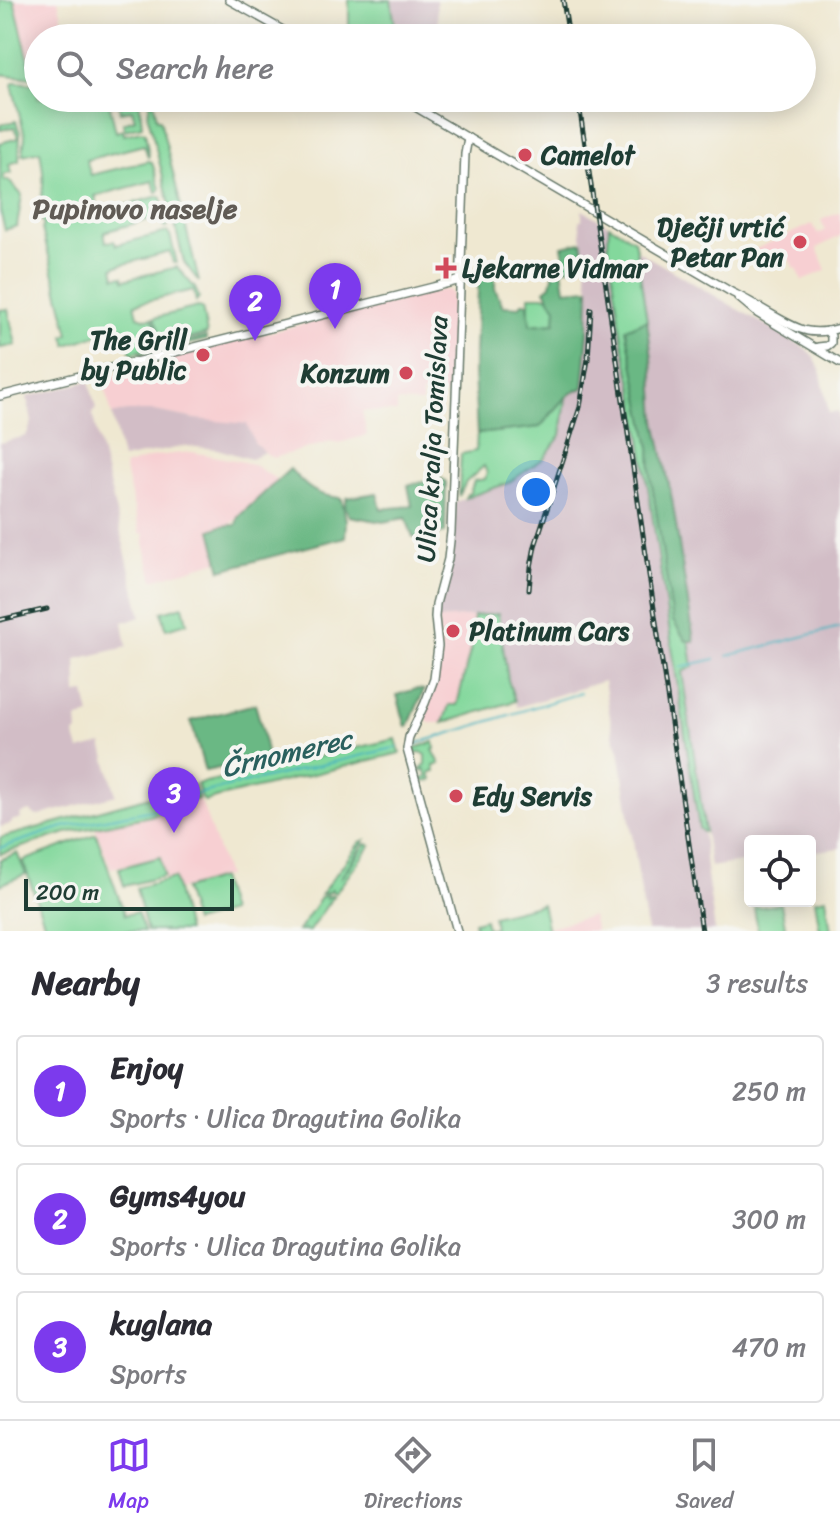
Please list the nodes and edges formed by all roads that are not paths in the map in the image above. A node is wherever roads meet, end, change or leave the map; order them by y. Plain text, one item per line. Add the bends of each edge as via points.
1 (229, 0) edge
2 (272, 24) edge
3 (424, 112) edge
4 (468, 138) junction
5 (461, 280) junction
6 (733, 293) junction
7 (840, 328) edge
8 (827, 331) junction
9 (812, 345) junction
10 (840, 363) edge
11 (0, 396) edge
12 (457, 931) edge

1 - 2 street
3 - 4 street
4 - 5 street, Ulica kralja Tomislava
4 - 6 street
5 - 11 street
5 - 12 street, Ulica kralja Tomislava via 448,559 436,604 434,679 407,753
6 - 8 street via 796,327
6 - 9 street
7 - 8 street
8 - 9 street via 829,345
9 - 10 street

